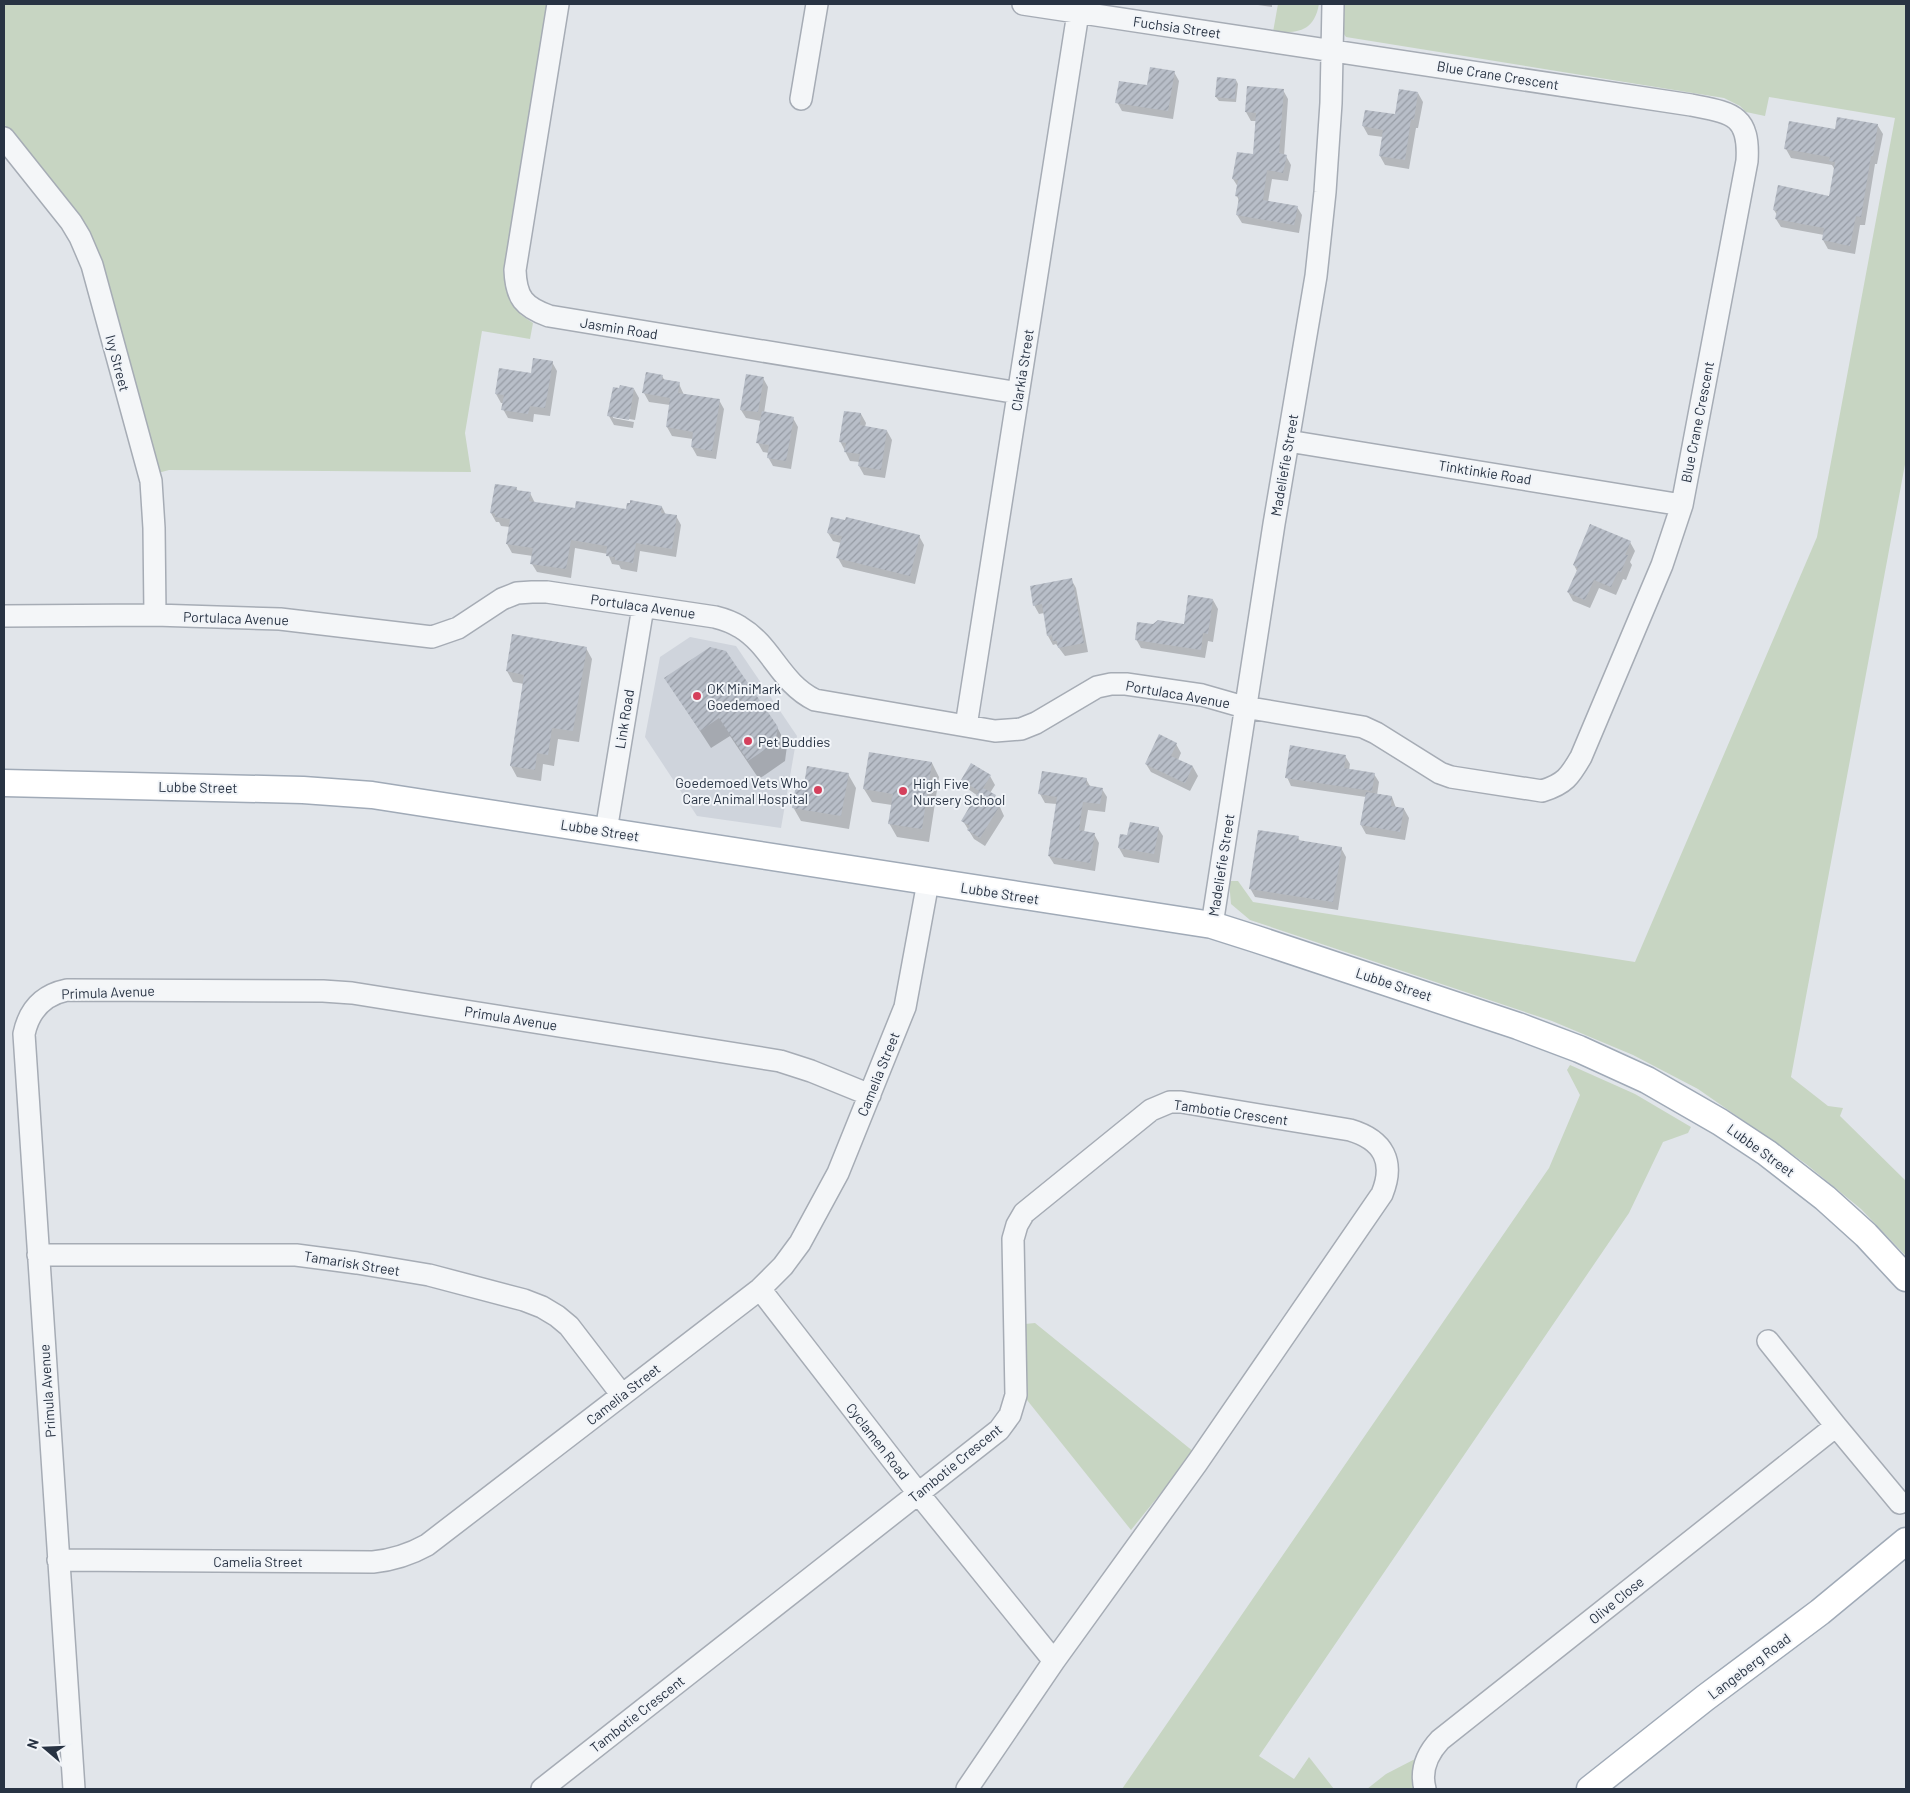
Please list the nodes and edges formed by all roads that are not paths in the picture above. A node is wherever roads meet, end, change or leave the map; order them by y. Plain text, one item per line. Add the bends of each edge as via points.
1 (558, 4) edge
2 (817, 4) edge
3 (1023, 4) edge
4 (1333, 4) edge
5 (1078, 13) junction
6 (1331, 49) junction
7 (801, 99) dead end
8 (4, 138) edge
9 (1018, 393) junction
10 (1288, 441) junction
11 (1682, 505) junction
12 (643, 607) junction
13 (155, 615) junction
14 (4, 616) edge
15 (1244, 707) junction
16 (966, 726) junction
17 (4, 783) edge
18 (606, 831) junction
19 (928, 882) junction
20 (1212, 925) junction
21 (870, 1094) junction
22 (38, 1255) junction
23 (1906, 1278) edge
24 (760, 1289) junction
25 (1768, 1341) dead end
26 (622, 1394) junction
27 (1836, 1426) junction
28 (918, 1493) junction
29 (1900, 1503) dead end
30 (1906, 1541) edge
31 (58, 1560) junction
32 (1054, 1661) junction
33 (74, 1789) edge
34 (542, 1789) edge
35 (967, 1789) edge
36 (1425, 1789) edge
37 (1590, 1789) edge

1 - 9 street, Jasmin Road via 515,270 525,305 549,316
2 - 7 street
3 - 5 street, Fuchsia Street
4 - 6 street, Madeliefie Street
5 - 6 street, Fuchsia Street
5 - 9 street, Clarkia Street
6 - 10 street, Madeliefie Street via 1331,103 1316,276
6 - 11 street, Blue Crane Crescent via 1691,105 1723,111 1742,125 1747,140 1747,162
8 - 13 street, Ivy Street via 71,222 92,265 151,481
9 - 16 street, Clarkia Street
10 - 11 street, Tinktinkie Road
10 - 15 street, Madeliefie Street
11 - 15 street, Blue Crane Crescent via 1662,565 1581,757 1565,781 1556,787 1542,791 1451,777 1363,727
12 - 13 street, Portulaca Avenue via 547,592 517,593 458,628 432,637 280,619
12 - 16 street, Portulaca Avenue via 715,617 739,626 761,645 791,684 815,700
12 - 18 street, Link Road
13 - 14 street, Portulaca Avenue
15 - 16 street, Portulaca Avenue via 1202,695 1111,684 1097,687 1022,729 995,731
15 - 20 street, Madeliefie Street
17 - 18 main road, Lubbe Street via 338,792 412,800
18 - 19 main road, Lubbe Street
19 - 20 main road, Lubbe Street
19 - 21 street, Camelia Street via 905,1008
20 - 23 main road, Lubbe Street via 1518,1026 1647,1080 1767,1153 1866,1234
21 - 22 street, Primula Avenue via 780,1061 352,993 67,990 41,1002 29,1016 24,1034
21 - 24 street, Camelia Street via 838,1173 800,1243
22 - 26 street, Tamarisk Street via 296,1255 429,1275 524,1300 557,1316 569,1326
22 - 31 street, Primula Avenue
24 - 26 street, Camelia Street
24 - 28 street, Cyclamen Road
25 - 27 street
26 - 31 street, Camelia Street via 428,1545 409,1555 372,1562
27 - 29 street
27 - 36 street, Olive Close via 1440,1740 1430,1750 1425,1762
28 - 32 street, Cyclamen Road
28 - 32 street, Tambotie Crescent via 999,1430 1010,1415 1016,1384 1013,1239 1020,1219 1151,1110 1181,1102 1350,1130 1379,1145 1388,1165 1382,1194 1198,1463
28 - 34 street, Tambotie Crescent
30 - 37 main road, Langeberg Road via 1820,1612
31 - 33 street, Primula Avenue
32 - 35 street, Tambotie Crescent

